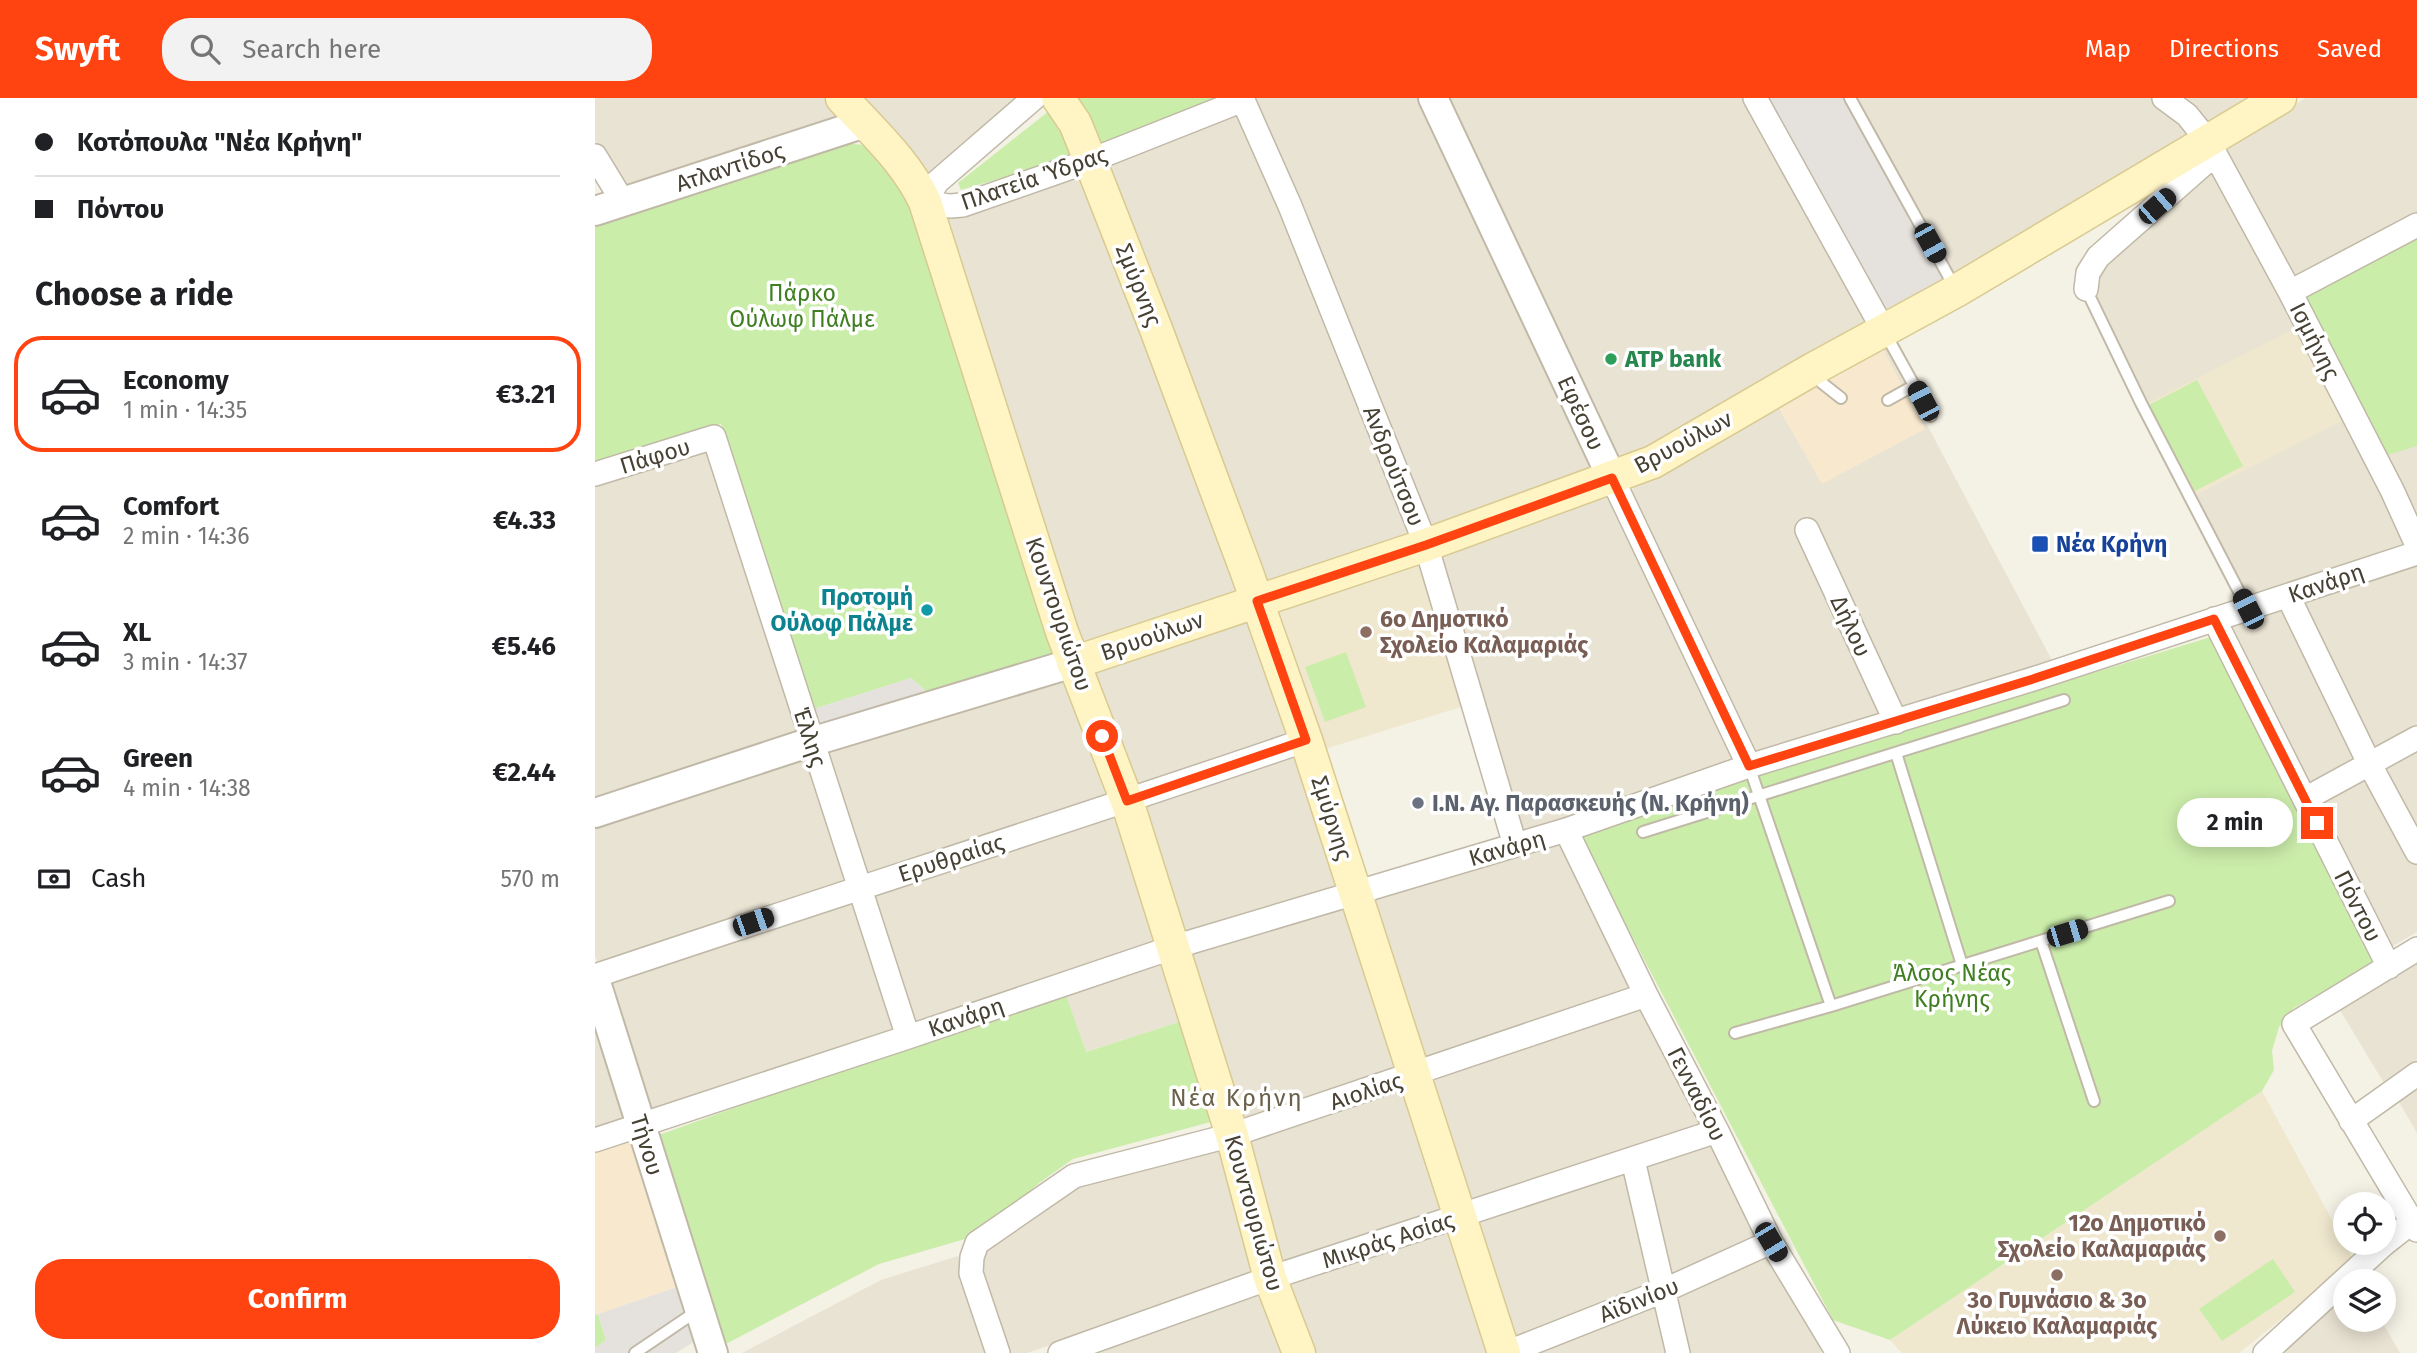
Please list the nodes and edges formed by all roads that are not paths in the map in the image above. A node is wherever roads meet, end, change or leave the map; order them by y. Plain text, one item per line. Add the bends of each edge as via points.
1 (842, 98) edge
2 (1034, 98) edge
3 (1058, 98) edge
4 (1433, 98) edge
5 (1755, 98) edge
6 (1850, 98) edge
7 (2164, 98) edge
8 (2280, 98) edge
9 (1243, 99) edge
10 (865, 123) junction
11 (2211, 148) junction
12 (595, 156) edge
13 (1089, 161) junction
14 (623, 202) junction
15 (925, 202) junction
16 (595, 211) edge
17 (2417, 225) edge
18 (2086, 289) joint
19 (1956, 291) junction
20 (2290, 292) junction
21 (1884, 331) junction
22 (1813, 369) junction
23 (1915, 385) junction
24 (1841, 398) dead end
25 (1888, 400) dead end
26 (1931, 416) dead end
27 (714, 437) joint
28 (595, 474) edge
29 (1612, 478) junction
30 (1807, 530) dead end
31 (1426, 545) junction
32 (2417, 545) edge
33 (2417, 553) edge
34 (2288, 596) junction
35 (1257, 601) junction
36 (2248, 609) junction
37 (2214, 619) junction
38 (1073, 663) junction
39 (2064, 700) dead end
40 (1896, 722) junction
41 (2417, 738) edge
42 (1306, 740) junction
43 (811, 742) junction
44 (1896, 753) junction
45 (2369, 763) junction
46 (1749, 766) junction
47 (1759, 796) junction
48 (2305, 799) junction
49 (1127, 801) junction
50 (595, 813) edge
51 (1566, 830) junction
52 (1643, 832) dead end
53 (1515, 845) junction
54 (2417, 852) edge
55 (859, 887) junction
56 (1357, 892) junction
57 (2169, 901) dead end
58 (2041, 941) junction
59 (1174, 947) junction
60 (2417, 949) edge
61 (1962, 965) junction
62 (2389, 967) junction
63 (595, 977) edge
64 (1646, 995) junction
65 (1831, 1006) junction
66 (1735, 1033) dead end
67 (908, 1037) junction
68 (2417, 1074) edge
69 (1413, 1075) junction
70 (2094, 1101) dead end
71 (2351, 1121) junction
72 (641, 1124) junction
73 (1717, 1131) junction
74 (1232, 1135) junction
75 (595, 1140) edge
76 (1633, 1160) junction
77 (1459, 1216) junction
78 (2414, 1226) edge
79 (1771, 1242) junction
80 (1271, 1278) junction
81 (1663, 1291) junction
82 (699, 1310) junction
83 (1834, 1351) edge
84 (635, 1353) edge
85 (713, 1353) edge
86 (998, 1353) edge
87 (1060, 1353) edge
88 (1299, 1353) edge
89 (1505, 1353) edge
90 (1678, 1353) edge
91 (2265, 1353) edge

1 - 10 main road, Κουντουριώτου
2 - 15 street, Πλατεία Ύδρας via 937,181
3 - 13 main road, Σμύρνης via 1075,123
4 - 29 street, Εφέσου
5 - 21 street
6 - 19 lane
7 - 11 street, Ισμήνης via 2187,115
8 - 11 main road, Βρυούλων
9 - 13 street, Πλατεία Ύδρας
9 - 31 street, Ανδρούτσου
10 - 14 street, Ατλαντίδος
10 - 15 main road, Κουντουριώτου via 903,164
11 - 18 street via 2098,257 2088,273
11 - 19 main road, Βρυούλων
11 - 20 street, Ισμήνης
12 - 14 street
13 - 15 street, Πλατεία Ύδρας via 963,205
13 - 35 main road, Σμύρνης
14 - 16 street, Ατλαντίδος
15 - 38 main road, Κουντουριώτου
17 - 20 street
18 - 36 lane
19 - 21 main road, Βρυούλων
20 - 32 street, Ισμήνης
21 - 22 main road, Βρυούλων
21 - 23 lane
22 - 24 lane
22 - 29 main road, Βρυούλων via 1653,462
23 - 25 lane
23 - 26 lane
27 - 28 street, Πάφου
27 - 43 street, Έλλης
29 - 31 main road, Βρυούλων
29 - 46 street, Εφέσου
30 - 40 street, Δήλου
31 - 35 main road, Βρυούλων
31 - 53 street, Ανδρούτσου
33 - 34 street, Κανάρη
34 - 36 street, Κανάρη
34 - 45 street
35 - 38 main road, Βρυούλων
35 - 42 main road, Σμύρνης
36 - 37 street, Κανάρη
37 - 40 street, Κανάρη
37 - 48 street, Πόντου
38 - 43 street, Βρυούλων
38 - 49 main road, Κουντουριώτου
39 - 44 lane
40 - 46 street, Κανάρη
41 - 45 street
42 - 49 street, Ερυθραίας
42 - 56 main road, Σμύρνης
43 - 50 street, Βρυούλων
43 - 55 street, Έλλης
44 - 47 lane
44 - 61 lane
45 - 48 street
45 - 54 street
46 - 47 lane
46 - 51 street, Κανάρη
47 - 52 lane
47 - 65 lane
48 - 62 street, Πόντου
49 - 55 street, Ερυθραίας
49 - 59 main road, Κουντουριώτου
51 - 53 street, Κανάρη
51 - 64 street, Γενναδίου
53 - 56 street, Κανάρη
55 - 63 street, Ερυθραίας
55 - 67 street, Έλλης
56 - 59 street, Κανάρη
56 - 69 main road, Σμύρνης
57 - 58 lane
58 - 61 lane
58 - 70 lane
59 - 67 street, Κανάρη
59 - 74 main road, Κουντουριώτου
60 - 62 street
61 - 65 lane
62 - 71 street via 2294,1024
63 - 72 street, Τήνου
64 - 69 street, Αιολίας
64 - 73 street, Γενναδίου
65 - 66 lane
67 - 72 street, Κανάρη
68 - 71 street
69 - 74 street, Αιολίας
69 - 77 main road, Σμύρνης
71 - 78 street
72 - 75 street, Κανάρη
72 - 82 street, Τήνου
73 - 76 street, Μικράς Ασίας
73 - 79 street, Γενναδίου
74 - 80 main road, Κουντουριώτου
74 - 86 street, Αιολίας via 1074,1176 977,1243 971,1273
76 - 77 street, Μικράς Ασίας
76 - 81 street
77 - 80 street, Μικράς Ασίας
77 - 89 main road, Σμύρνης
78 - 91 street via 2384,1244
79 - 81 street, Αϊδινίου
79 - 83 street, Γενναδίου
80 - 87 street, Μικράς Ασίας
80 - 88 main road, Κουντουριώτου
81 - 89 street, Αϊδινίου
81 - 90 street
82 - 84 lane
82 - 85 street, Τήνου

